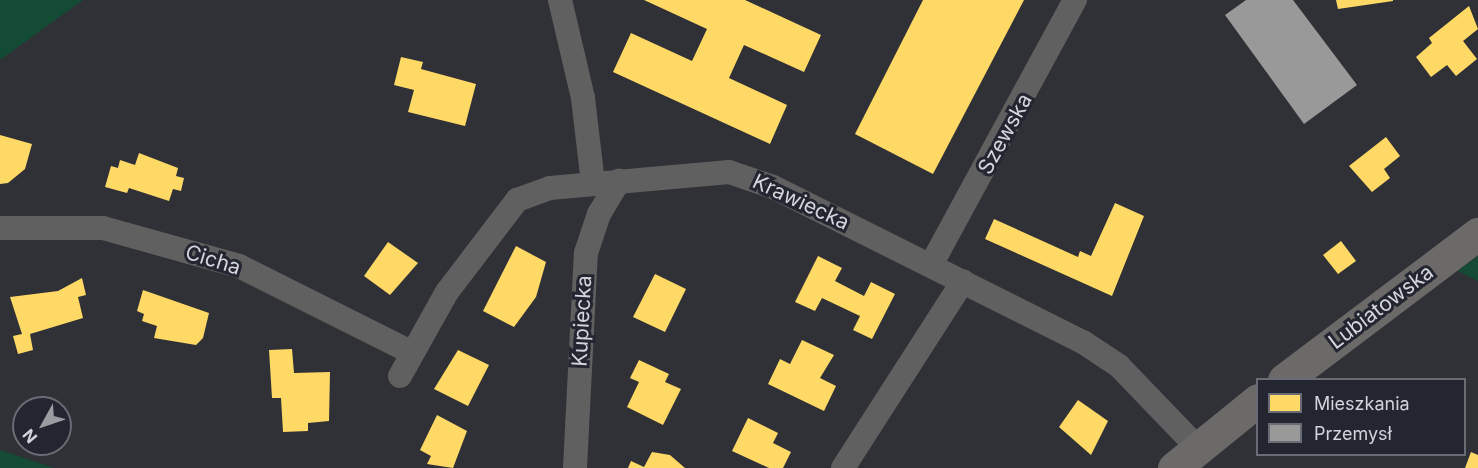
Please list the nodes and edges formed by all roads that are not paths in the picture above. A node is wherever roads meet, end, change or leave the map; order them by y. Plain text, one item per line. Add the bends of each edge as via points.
1 (560, 0) edge
2 (1075, 0) edge
3 (619, 181) junction
4 (592, 183) junction
5 (0, 228) edge
6 (1478, 234) edge
7 (931, 266) junction
8 (963, 281) junction
9 (411, 352) junction
10 (400, 376) dead end
11 (1287, 378) edge
12 (1256, 401) edge
13 (1185, 457) edge
14 (575, 468) edge
15 (843, 468) edge

1 - 4 street via 583,98
2 - 7 street, Szewska
3 - 4 street, Krawiecka
3 - 7 street, Krawiecka via 729,172 750,177
3 - 14 street, Kupiecka via 599,214 586,253
4 - 9 street, Krawiecka via 550,188 517,201 447,292
5 - 9 street, Cicha via 103,228 239,266
6 - 11 street, Lubiatowska
7 - 8 street, Krawiecka
8 - 13 street, Krawiecka via 1119,366
8 - 15 street
9 - 10 street, Krawiecka
12 - 13 street

